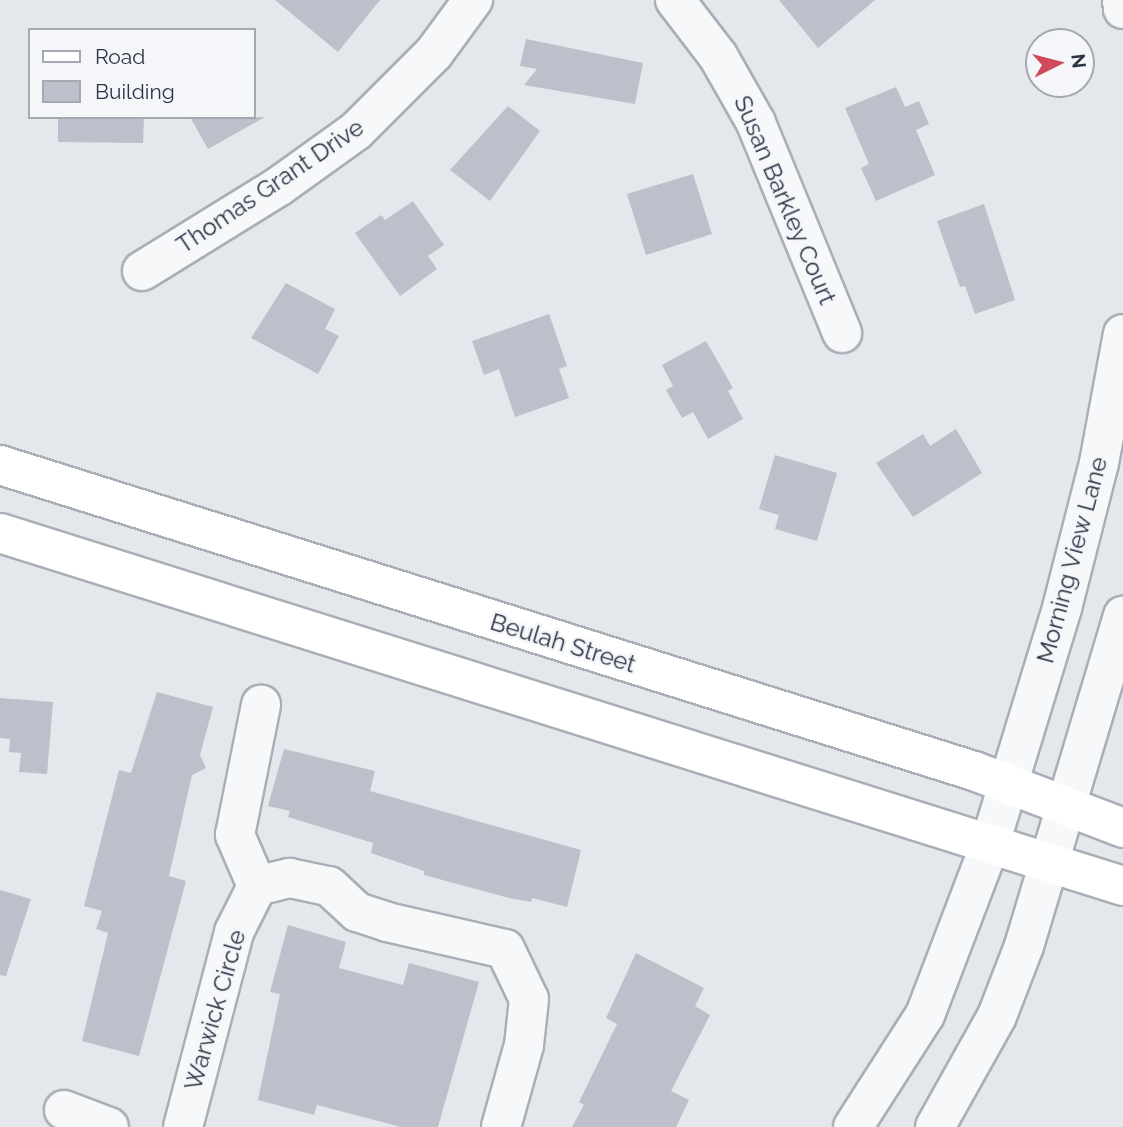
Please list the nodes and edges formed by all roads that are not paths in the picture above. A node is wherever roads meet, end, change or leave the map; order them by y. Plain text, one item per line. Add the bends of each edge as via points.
1 (473, 0) edge
2 (675, 0) edge
3 (1122, 0) edge
4 (1123, 9) edge
5 (142, 271) dead end
6 (842, 333) dead end
7 (1123, 334) edge
8 (0, 465) edge
9 (0, 533) edge
10 (1123, 615) edge
11 (261, 705) dead end
12 (1010, 783) junction
13 (1068, 807) junction
14 (1123, 828) edge
15 (989, 847) junction
16 (1051, 866) junction
17 (257, 886) junction
18 (1123, 886) edge
19 (64, 1110) dead end
20 (109, 1127) edge
21 (183, 1127) edge
22 (501, 1127) edge
23 (853, 1127) edge
24 (935, 1127) edge

1 - 5 street, Thomas Grant Drive via 434,53 356,131 278,187
2 - 6 street, Susan Barkley Court via 718,55 756,123
3 - 4 street
7 - 12 street, Morning View Lane via 1099,463
8 - 12 main road, Beulah Street
9 - 15 main road
10 - 13 street
11 - 17 street via 234,835
12 - 13 main road, Beulah Street
12 - 15 street, Morning View Lane
13 - 14 main road, Beulah Street
13 - 16 street
15 - 16 main road
15 - 23 street, Morning View Lane via 925,1015
16 - 18 main road
16 - 24 street via 997,1016
17 - 21 street, Warwick Circle via 234,932
17 - 22 street via 290,878 329,886 357,912 505,949 529,999 524,1045
19 - 20 street

